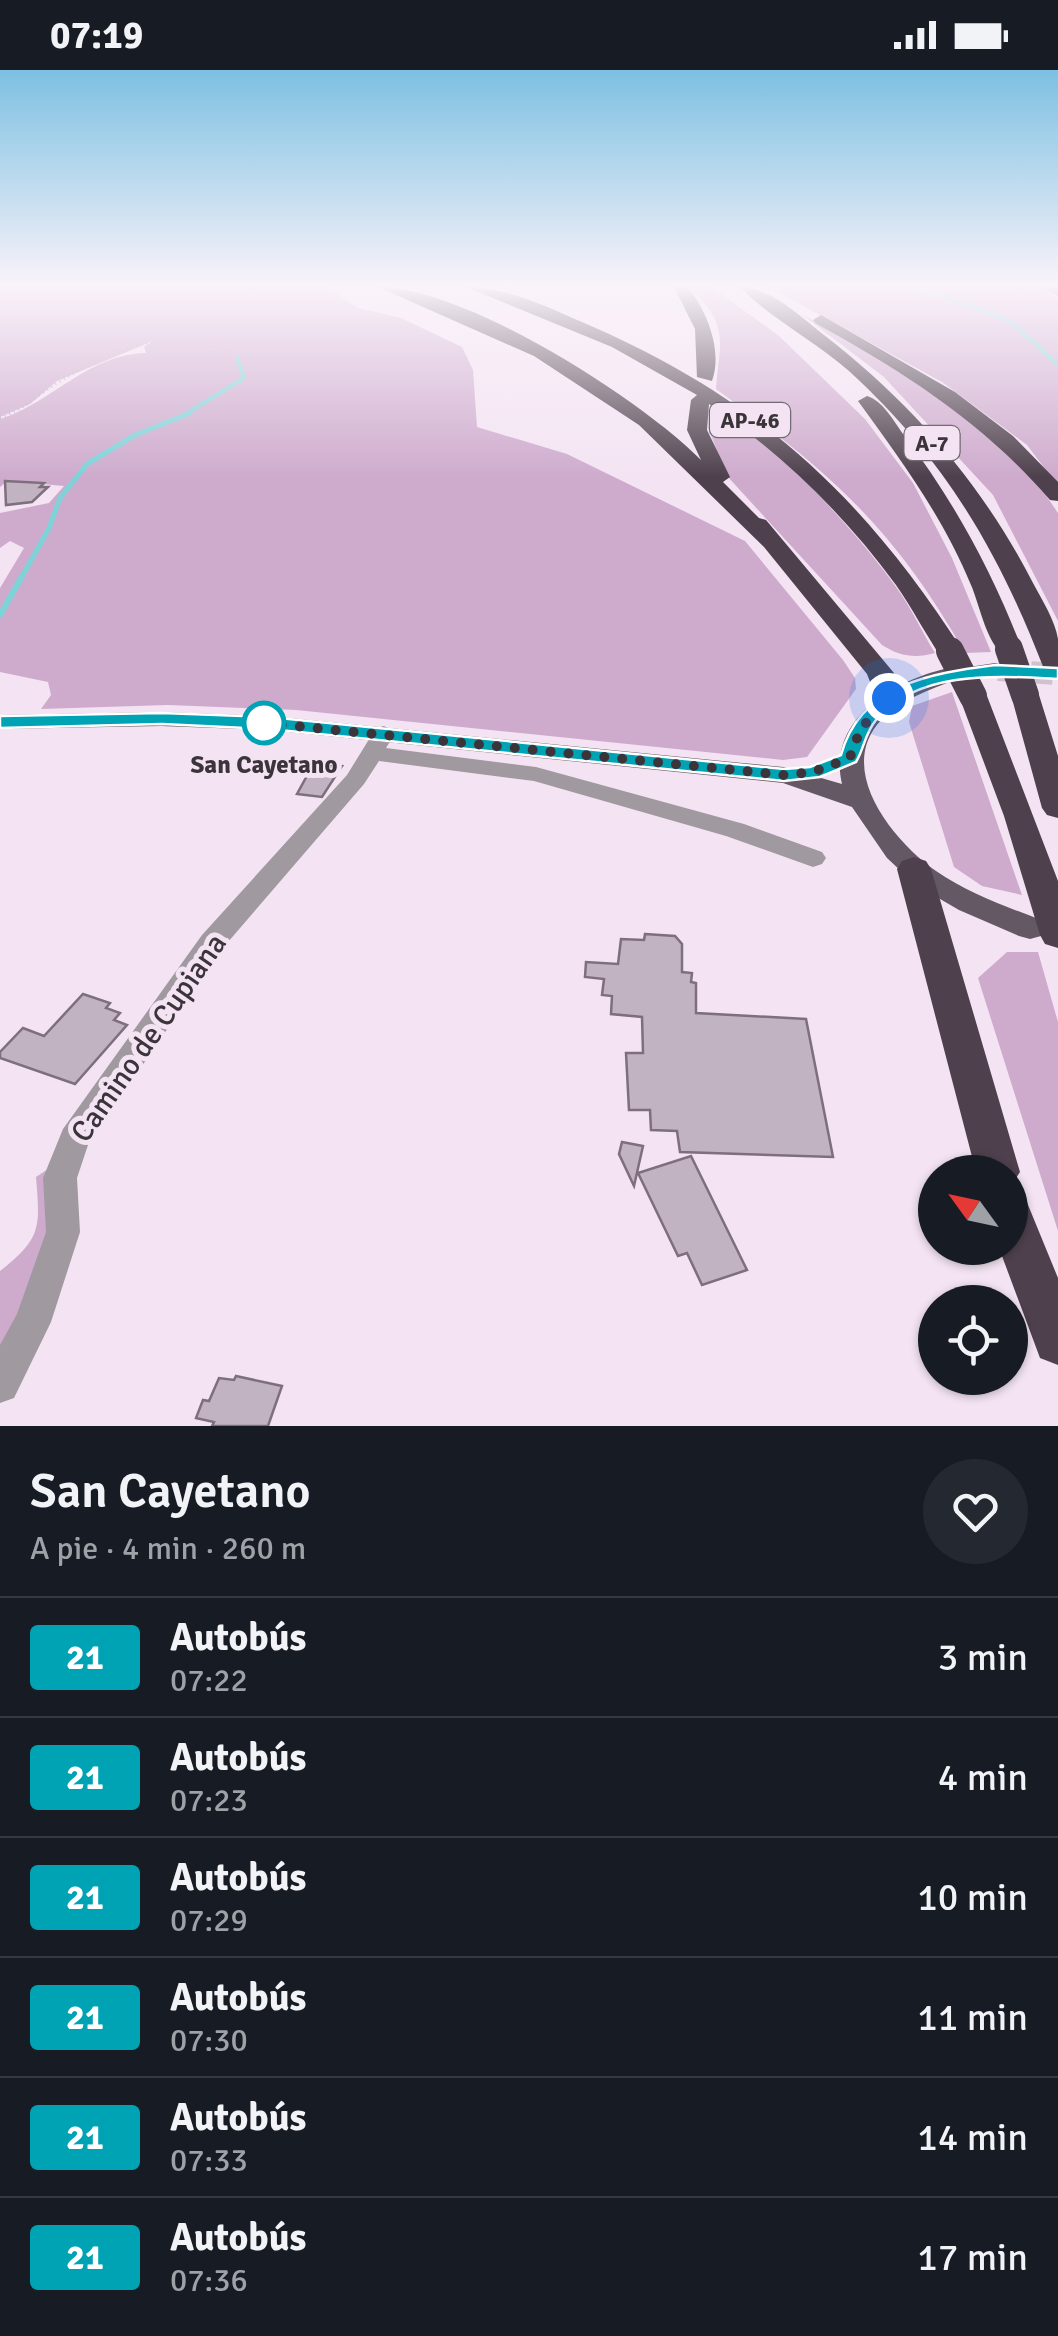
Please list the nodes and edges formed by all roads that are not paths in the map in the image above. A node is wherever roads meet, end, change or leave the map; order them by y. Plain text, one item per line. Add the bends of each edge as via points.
1 (529, 350) edge
2 (634, 350) edge
3 (707, 350) edge
4 (811, 350) edge
5 (836, 350) edge
6 (874, 350) edge
7 (706, 377) dead end
8 (700, 400) dead end
9 (1058, 495) edge
10 (769, 541) junction
11 (1055, 661) edge
12 (947, 664) junction
13 (989, 672) junction
14 (889, 698) junction
15 (0, 722) edge
16 (379, 743) junction
17 (850, 758) junction
18 (784, 775) junction
19 (860, 801) junction
20 (1058, 808) edge
21 (812, 858) dead end
22 (914, 869) junction
23 (1045, 920) edge
24 (993, 1155) edge
25 (1028, 1262) edge
26 (1058, 1340) edge
27 (0, 1384) edge

1 - 10 highway via 610,396 677,448
2 - 12 highway, AP-46 via 760,428 833,492 929,612
3 - 7 highway
4 - 13 highway, A-7 via 866,400 952,516 984,579
5 - 11 highway, A-7 via 940,451 988,516
6 - 9 highway via 930,381 1007,440
8 - 10 highway via 697,430 704,450
10 - 14 highway via 880,673
12 - 13 highway, AP-46, bridge
12 - 14 main road
13 - 20 highway, A-7, bridge via 1025,695
13 - 23 highway, AP-46 via 1000,760
14 - 17 main road via 868,717
15 - 16 main road via 210,719
16 - 18 main road
16 - 21 street via 536,774
16 - 27 street, Camino de Cupiana via 356,779 212,942 74,1140 60,1178 63,1232 34,1322
17 - 18 main road
17 - 19 main road
18 - 19 main road
19 - 22 main road
22 - 23 main road via 962,899
22 - 24 highway
25 - 26 highway

